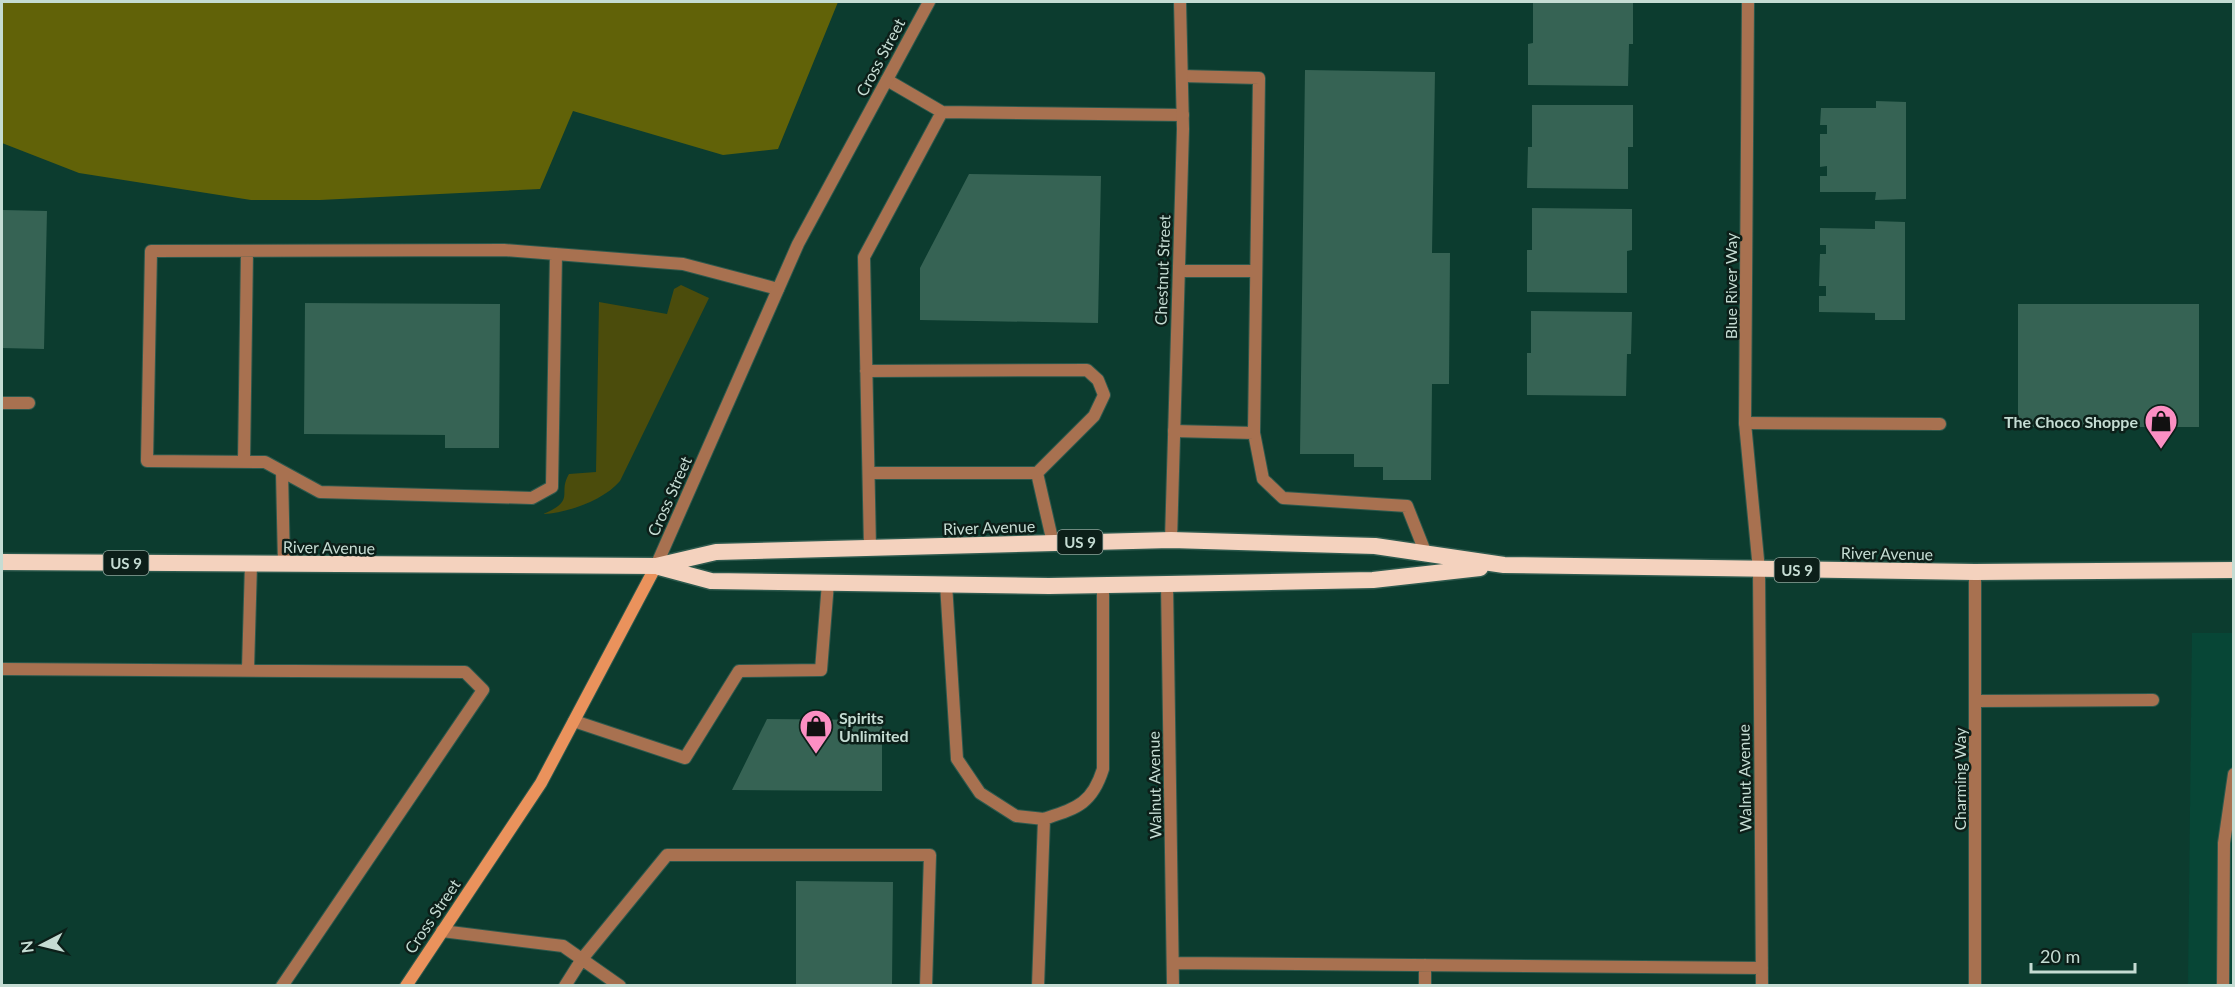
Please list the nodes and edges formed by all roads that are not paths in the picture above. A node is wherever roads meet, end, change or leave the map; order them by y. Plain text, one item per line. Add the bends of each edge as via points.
1 (929, 2) edge
2 (1180, 2) edge
3 (1748, 2) edge
4 (1182, 76) junction
5 (887, 80) junction
6 (942, 112) junction
7 (1183, 115) junction
8 (247, 251) junction
9 (556, 254) junction
10 (1179, 271) junction
11 (1255, 271) junction
12 (778, 289) junction
13 (866, 371) junction
14 (2, 403) edge
15 (29, 403) dead end
16 (1745, 423) junction
17 (1940, 424) dead end
18 (1174, 431) junction
19 (1254, 433) junction
20 (244, 462) junction
21 (282, 472) junction
22 (870, 472) junction
23 (1037, 473) junction
24 (1171, 540) junction
25 (1053, 543) junction
26 (870, 548) junction
27 (1426, 554) junction
28 (2, 562) edge
29 (251, 564) junction
30 (284, 564) junction
31 (1504, 565) junction
32 (656, 566) junction
33 (1759, 570) junction
34 (2234, 570) edge
35 (1975, 572) junction
36 (828, 583) junction
37 (1167, 584) junction
38 (946, 585) junction
39 (1103, 585) junction
40 (2, 669) edge
41 (248, 669) junction
42 (2153, 700) dead end
43 (1975, 701) junction
44 (574, 721) junction
45 (2234, 774) edge
46 (1044, 819) junction
47 (442, 931) junction
48 (582, 958) junction
49 (1173, 963) junction
50 (1425, 965) junction
51 (1762, 968) junction
52 (282, 986) edge
53 (406, 986) edge
54 (564, 986) edge
55 (620, 986) edge
56 (926, 986) edge
57 (1038, 986) edge
58 (1173, 986) edge
59 (1425, 986) edge
60 (1762, 986) edge
61 (1975, 986) edge
62 (2223, 986) edge

1 - 5 street, Cross Street
2 - 4 street, Chestnut Street
3 - 16 street, Blue River Way
4 - 7 street, Chestnut Street
4 - 11 street via 1259,78
5 - 6 street
5 - 12 street, Cross Street via 798,244
6 - 7 street
6 - 13 street via 864,257
7 - 10 street, Chestnut Street
8 - 9 street via 504,250
8 - 20 street
8 - 20 street via 151,251 147,461
9 - 12 street via 683,264
9 - 21 street via 552,487 532,498 320,492
10 - 11 street
10 - 18 street, Chestnut Street
11 - 19 street
12 - 32 street, Cross Street
13 - 22 street
13 - 23 street via 1087,370 1098,380 1104,395 1094,416
14 - 15 street
16 - 17 street
16 - 33 street, Blue River Way
18 - 19 street
18 - 24 street, Chestnut Street
19 - 27 street via 1263,479 1283,498 1407,506
20 - 21 street via 265,462
21 - 30 street
22 - 23 street
22 - 26 street
23 - 25 street
24 - 25 highway, River Avenue / US 9
24 - 27 highway, River Avenue / US 9 via 1376,546
25 - 26 highway, River Avenue / US 9
26 - 32 highway, River Avenue / US 9 via 716,552
27 - 31 highway, River Avenue / US 9
28 - 29 highway, River Avenue / US 9
29 - 30 highway, River Avenue / US 9
29 - 41 street
30 - 32 highway, River Avenue / US 9
31 - 33 highway, River Avenue / US 9
31 - 37 highway, River Avenue / US 9 via 1373,580
32 - 36 highway, River Avenue / US 9 via 711,581
32 - 44 main road, Cross Street
33 - 35 highway, River Avenue / US 9
33 - 51 street, Walnut Avenue
34 - 35 highway, River Avenue / US 9
35 - 43 street, Charming Way
36 - 38 highway, River Avenue / US 9
36 - 44 street via 821,669 739,671 685,758
37 - 39 highway, River Avenue / US 9
37 - 49 street, Walnut Avenue
38 - 39 highway, River Avenue / US 9
38 - 46 street via 957,759 980,793 1016,816
39 - 46 street via 1103,769 1096,791 1077,809
40 - 41 street
41 - 52 street via 465,672 483,690
42 - 43 street
43 - 61 street, Charming Way
44 - 47 main road, Cross Street via 541,783
45 - 62 street via 2224,843
46 - 57 street
47 - 48 street via 563,946
47 - 53 main road, Cross Street
48 - 54 street
48 - 55 street
48 - 56 street via 667,855 930,855
49 - 50 street
49 - 58 street, Walnut Avenue
50 - 51 street
50 - 59 street
51 - 60 street, Walnut Avenue

